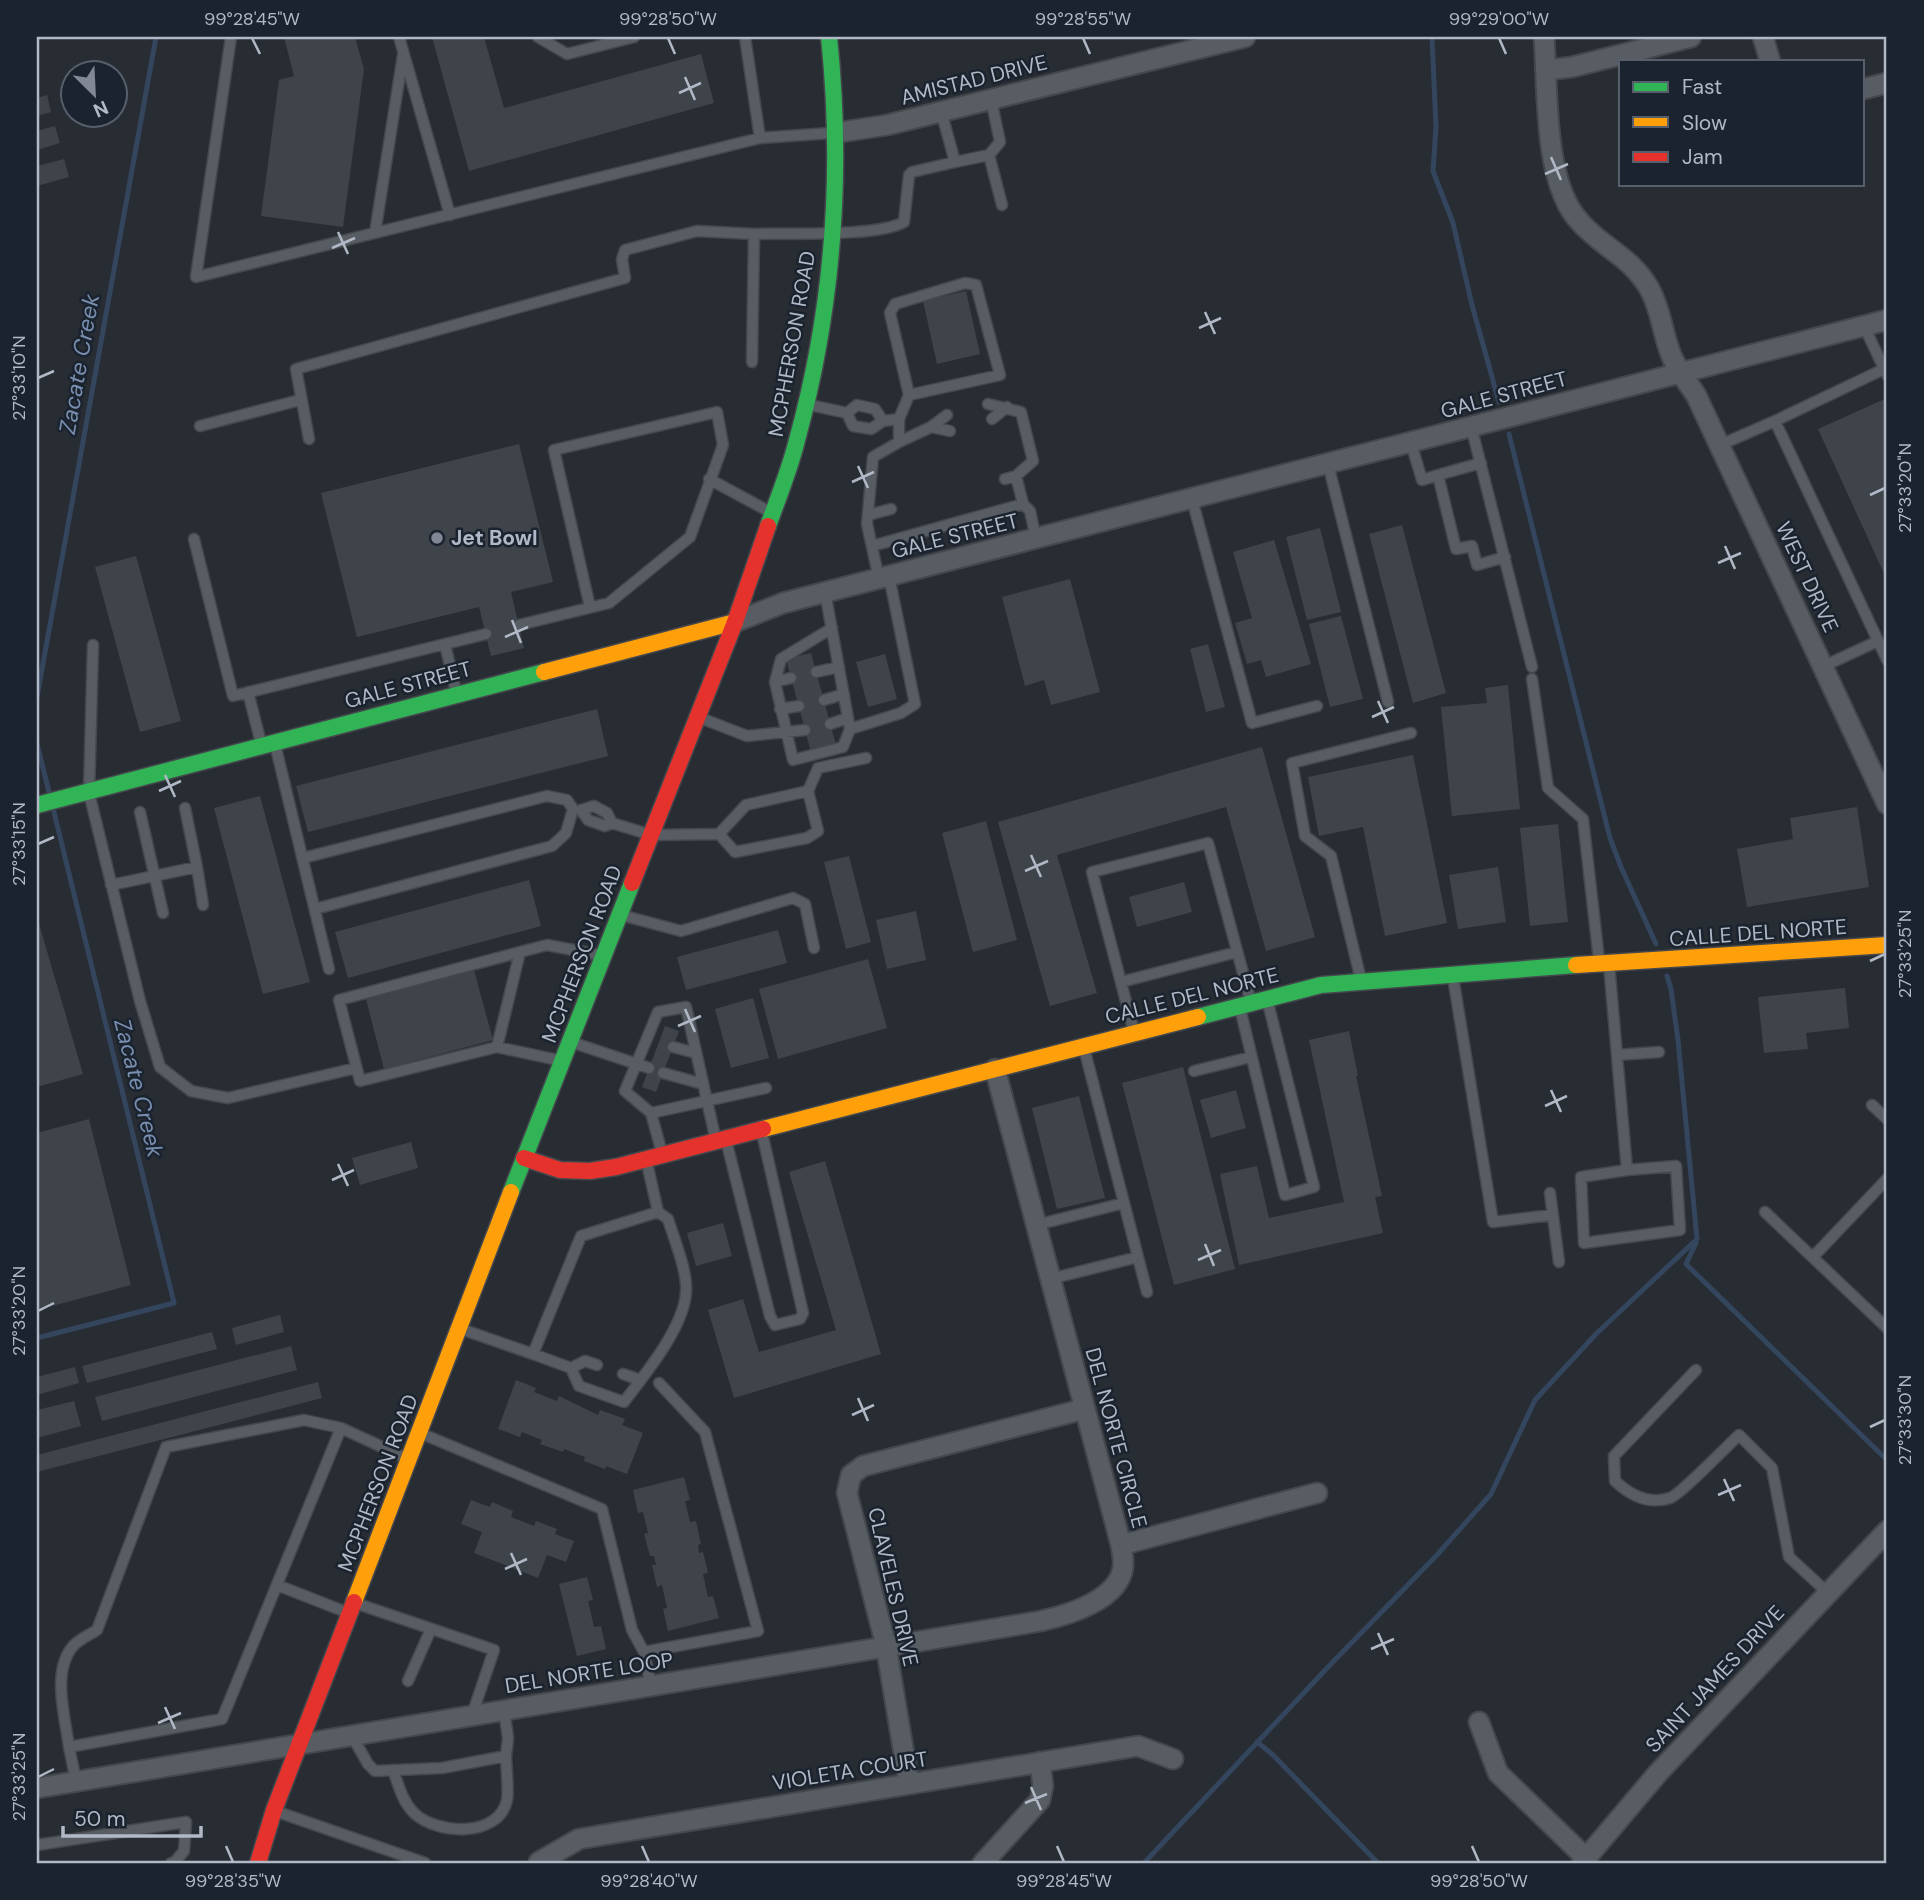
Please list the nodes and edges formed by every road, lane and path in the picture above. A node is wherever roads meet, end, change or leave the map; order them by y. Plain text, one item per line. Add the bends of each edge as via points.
1 (231, 37) edge
2 (400, 37) edge
3 (538, 37) edge
4 (634, 37) edge
5 (745, 37) edge
6 (829, 37) edge
7 (1245, 37) edge
8 (1544, 37) edge
9 (1691, 37) edge
10 (1763, 37) edge
11 (404, 51) junction
12 (1770, 60) edge
13 (1547, 70) junction
14 (1887, 83) edge
15 (1864, 89) edge
16 (991, 99) junction
17 (941, 111) junction
18 (835, 133) junction
19 (760, 138) junction
20 (989, 155) junction
21 (954, 162) junction
22 (1002, 205) dead end
23 (450, 215) junction
24 (374, 233) junction
25 (833, 233) junction
26 (754, 234) junction
27 (1887, 320) edge
28 (1864, 326) junction
29 (752, 362) dead end
30 (1886, 372) edge
31 (1680, 373) junction
32 (909, 395) junction
33 (300, 400) junction
34 (806, 404) junction
35 (988, 404) dead end
36 (1007, 407) junction
37 (847, 413) junction
38 (947, 415) dead end
39 (898, 419) junction
40 (992, 419) dead end
41 (883, 421) junction
42 (1775, 421) junction
43 (200, 426) dead end
44 (1471, 426) junction
45 (931, 427) junction
46 (950, 431) dead end
47 (309, 439) dead end
48 (899, 442) junction
49 (1411, 443) junction
50 (1720, 445) junction
51 (1481, 463) junction
52 (1328, 464) junction
53 (1437, 475) junction
54 (709, 479) junction
55 (1192, 499) junction
56 (1023, 504) junction
57 (891, 509) dead end
58 (773, 514) junction
59 (868, 515) junction
60 (194, 539) dead end
61 (1036, 539) junction
62 (872, 546) junction
63 (1505, 557) junction
64 (884, 578) junction
65 (825, 592) junction
66 (590, 607) junction
67 (735, 622) junction
68 (519, 625) dead end
69 (832, 628) junction
70 (486, 634) dead end
71 (1878, 641) junction
72 (445, 644) junction
73 (93, 645) dead end
74 (1887, 660) edge
75 (1824, 666) junction
76 (839, 667) junction
77 (1532, 667) dead end
78 (816, 672) dead end
79 (791, 678) dead end
80 (1532, 678) dead end
81 (775, 682) junction
82 (248, 692) junction
83 (844, 694) junction
84 (457, 696) junction
85 (824, 700) dead end
86 (1388, 702) dead end
87 (799, 706) dead end
88 (1317, 706) dead end
89 (780, 709) junction
90 (698, 717) junction
91 (848, 718) junction
92 (830, 724) dead end
93 (850, 729) junction
94 (805, 730) dead end
95 (786, 733) junction
96 (1411, 733) dead end
97 (268, 746) junction
98 (866, 758) dead end
99 (808, 791) junction
100 (83, 794) junction
101 (1887, 804) edge
102 (37, 805) edge
103 (185, 808) dead end
104 (577, 810) junction
105 (140, 812) dead end
106 (719, 834) junction
107 (651, 835) junction
108 (303, 858) junction
109 (197, 866) junction
110 (154, 876) junction
111 (111, 885) junction
112 (203, 905) dead end
113 (315, 909) junction
114 (163, 913) dead end
115 (620, 915) junction
116 (1887, 945) edge
117 (814, 948) dead end
118 (520, 952) junction
119 (1237, 952) junction
120 (604, 955) junction
121 (1604, 964) junction
122 (330, 969) dead end
123 (1453, 973) junction
124 (1361, 980) junction
125 (1121, 982) junction
126 (1267, 999) junction
127 (1245, 1005) junction
128 (1134, 1033) junction
129 (647, 1039) junction
130 (570, 1041) junction
131 (659, 1042) dead end
132 (1084, 1046) junction
133 (497, 1047) junction
134 (673, 1047) dead end
135 (1659, 1052) dead end
136 (696, 1054) junction
137 (1617, 1055) junction
138 (1251, 1057) junction
139 (562, 1060) junction
140 (637, 1065) junction
141 (356, 1068) junction
142 (649, 1068) dead end
143 (995, 1069) junction
144 (1194, 1071) dead end
145 (663, 1073) dead end
146 (703, 1084) junction
147 (766, 1088) dead end
148 (706, 1100) junction
149 (1872, 1105) dead end
150 (651, 1113) junction
151 (1887, 1119) edge
152 (761, 1129) junction
153 (721, 1140) junction
154 (663, 1155) junction
155 (524, 1158) junction
156 (646, 1159) junction
157 (1627, 1170) junction
158 (1887, 1179) edge
159 (1550, 1193) dead end
160 (1125, 1203) junction
161 (1765, 1212) dead end
162 (658, 1213) junction
163 (1552, 1215) junction
164 (1036, 1225) junction
165 (1138, 1257) junction
166 (1813, 1258) junction
167 (1559, 1262) dead end
168 (1051, 1279) junction
169 (1147, 1292) dead end
170 (1887, 1328) edge
171 (459, 1329) junction
172 (533, 1354) junction
173 (597, 1365) dead end
174 (571, 1368) junction
175 (1696, 1370) dead end
176 (624, 1374) dead end
177 (640, 1380) junction
178 (659, 1383) dead end
179 (1084, 1409) junction
180 (341, 1429) junction
181 (419, 1433) junction
182 (409, 1459) junction
183 (1317, 1493) dead end
184 (1887, 1531) edge
185 (1121, 1545) junction
186 (277, 1585) junction
187 (1828, 1592) junction
188 (352, 1608) junction
189 (431, 1629) junction
190 (886, 1646) junction
191 (644, 1653) junction
192 (408, 1681) dead end
193 (651, 1685) junction
194 (504, 1710) junction
195 (472, 1716) junction
196 (1479, 1723) dead end
197 (352, 1736) junction
198 (299, 1744) junction
199 (69, 1747) junction
200 (506, 1756) junction
201 (1173, 1759) dead end
202 (1040, 1762) junction
203 (393, 1770) junction
204 (76, 1781) junction
205 (909, 1784) junction
206 (37, 1787) edge
207 (274, 1810) junction
208 (37, 1845) edge
209 (1584, 1860) edge
210 (539, 1862) edge
211 (170, 1863) edge
212 (258, 1863) edge
213 (425, 1863) edge
214 (983, 1863) edge

1 - 24 lane via 197,277
2 - 11 lane
3 - 4 lane via 568,54
5 - 19 lane
6 - 18 street, MCPHERSON ROAD
7 - 16 street, AMISTAD DRIVE
8 - 13 street, WEST DRIVE
9 - 13 street
10 - 12 street
11 - 23 lane
11 - 24 lane
13 - 31 street, WEST DRIVE via 1559,190 1580,223 1635,268 1649,289
14 - 15 street
16 - 17 street, AMISTAD DRIVE
16 - 20 lane via 1000,142
17 - 18 street, AMISTAD DRIVE
17 - 21 lane
18 - 19 lane
18 - 25 street, MCPHERSON ROAD
19 - 23 lane
20 - 21 lane
20 - 22 lane
21 - 25 lane via 909,175 904,222 894,228
23 - 24 lane
25 - 26 lane
25 - 34 street, MCPHERSON ROAD via 826,300
26 - 29 lane
26 - 33 lane via 697,231 639,245 625,250 625,278 296,369
27 - 28 street, GALE STREET
28 - 30 lane
28 - 31 street, GALE STREET
30 - 42 lane
31 - 44 street, GALE STREET
31 - 50 street, WEST DRIVE
32 - 32 lane via 890,313 895,304 965,283 976,285 1000,375
32 - 39 lane
33 - 43 lane
33 - 47 lane
34 - 37 lane
34 - 58 street, MCPHERSON ROAD
35 - 36 lane
36 - 40 lane
36 - 56 lane via 1021,412 1033,461 1011,478
37 - 41 lane via 857,405 875,409
37 - 41 lane via 853,426 871,429
38 - 45 lane
39 - 41 lane
39 - 48 lane
42 - 50 lane
42 - 71 lane
44 - 49 street, GALE STREET
44 - 51 lane
45 - 46 lane
45 - 48 lane
48 - 59 lane via 873,457
49 - 52 street, GALE STREET
49 - 53 lane via 1422,480
50 - 75 street, WEST DRIVE
51 - 53 lane
51 - 63 lane
52 - 55 street, GALE STREET
52 - 86 lane
53 - 63 lane via 1456,549 1472,546 1477,565
54 - 58 lane
54 - 66 lane via 690,537 609,603
54 - 66 lane via 723,445 717,412 554,450
55 - 61 street, GALE STREET
55 - 88 lane via 1252,723
56 - 61 lane via 1030,511
56 - 62 lane
57 - 59 lane
58 - 67 street, MCPHERSON ROAD
59 - 62 lane
60 - 82 lane via 233,696
61 - 64 street, GALE STREET
62 - 64 lane
63 - 77 lane
64 - 65 street, GALE STREET
64 - 93 lane via 915,704
65 - 67 street, GALE STREET
65 - 69 lane
66 - 68 lane
67 - 84 street, GALE STREET
67 - 90 street, MCPHERSON ROAD
69 - 76 lane
69 - 81 lane via 781,659
70 - 72 lane
71 - 74 lane
71 - 75 lane
72 - 82 lane
72 - 84 lane
73 - 100 lane
75 - 101 street, WEST DRIVE
76 - 78 lane
76 - 83 lane
79 - 81 lane
80 - 121 lane via 1548,788 1583,819
81 - 89 lane
82 - 97 lane
83 - 85 lane
83 - 91 lane
84 - 97 street, GALE STREET
87 - 89 lane
89 - 95 lane
90 - 95 lane via 747,736
90 - 107 street, MCPHERSON ROAD
91 - 92 lane
91 - 93 lane
93 - 95 lane via 843,747 793,760
94 - 95 lane
96 - 124 lane via 1292,764 1305,836 1331,856
97 - 100 street, GALE STREET
97 - 108 lane
98 - 99 lane via 818,768
99 - 106 lane via 746,806
99 - 106 lane via 818,831 807,838 735,852
100 - 102 street, GALE STREET
100 - 111 lane
103 - 109 lane
104 - 107 lane via 594,806 607,813 612,823
104 - 108 lane via 567,800 547,796
104 - 113 lane via 566,833 552,846
105 - 110 lane
106 - 107 lane
107 - 115 street, MCPHERSON ROAD
108 - 113 lane
109 - 110 lane
109 - 112 lane
110 - 111 lane
110 - 114 lane
111 - 141 lane via 160,1067 191,1091 228,1098
113 - 122 lane
115 - 117 lane via 681,931 793,898 805,904
115 - 120 street, MCPHERSON ROAD
116 - 121 street, CALLE DEL NORTE
118 - 120 lane via 547,945
118 - 133 lane
118 - 141 lane via 339,1000
119 - 125 lane
119 - 125 lane via 1208,843 1092,872
119 - 127 lane
120 - 130 street, MCPHERSON ROAD
121 - 123 street, CALLE DEL NORTE
121 - 137 lane
123 - 124 street, CALLE DEL NORTE
123 - 163 lane via 1493,1222
124 - 126 street, CALLE DEL NORTE
125 - 128 lane
126 - 127 street, CALLE DEL NORTE
126 - 138 lane via 1314,1187 1285,1195
127 - 128 street, CALLE DEL NORTE
127 - 138 lane
128 - 132 street, CALLE DEL NORTE
129 - 131 lane
129 - 136 lane via 658,1012 686,1007
129 - 140 lane
130 - 139 street, MCPHERSON ROAD
130 - 140 lane
132 - 143 street, CALLE DEL NORTE
132 - 160 lane
133 - 139 lane
133 - 141 lane via 360,1081
134 - 136 lane
135 - 137 lane
136 - 146 lane
137 - 157 lane
138 - 144 lane
139 - 155 street, MCPHERSON ROAD
140 - 142 lane
140 - 150 lane via 625,1091
143 - 152 street, CALLE DEL NORTE
143 - 164 street, DEL NORTE CIRCLE
145 - 146 lane
146 - 148 lane
147 - 148 lane
148 - 150 lane
148 - 153 lane
149 - 151 lane
150 - 154 lane
152 - 153 street, CALLE DEL NORTE
152 - 153 lane via 803,1313 800,1319 775,1325 770,1316
153 - 154 street, CALLE DEL NORTE
154 - 156 street, CALLE DEL NORTE
155 - 156 street, CALLE DEL NORTE via 553,1170 577,1172
155 - 171 street, MCPHERSON ROAD
156 - 162 lane
157 - 157 lane via 1581,1177 1584,1243 1680,1230 1675,1166
158 - 166 lane
159 - 163 lane
160 - 164 lane
160 - 165 lane
161 - 166 lane
162 - 172 lane via 581,1236
162 - 177 lane via 668,1219 686,1292 662,1351
163 - 167 lane
164 - 168 street, DEL NORTE CIRCLE
165 - 168 lane
165 - 169 lane
166 - 170 lane
168 - 179 street, DEL NORTE CIRCLE
171 - 172 lane
171 - 181 street, MCPHERSON ROAD
172 - 174 lane
173 - 174 lane via 585,1362
174 - 177 lane via 579,1386 624,1402
175 - 187 lane via 1614,1456 1615,1481 1629,1495 1650,1500 1672,1498 1740,1435 1772,1468 1789,1557
176 - 177 lane
178 - 191 lane via 705,1432 758,1631
179 - 185 street, DEL NORTE CIRCLE
179 - 190 street, CLAVELES DRIVE via 863,1465 852,1475 847,1493
180 - 182 lane
180 - 186 lane
180 - 199 lane via 304,1420 166,1447 97,1630 75,1643 60,1673
181 - 182 street, MCPHERSON ROAD
181 - 191 lane via 602,1509 632,1630
182 - 188 street, MCPHERSON ROAD
183 - 185 street
184 - 187 street, SAINT JAMES DRIVE
185 - 190 street, DEL NORTE CIRCLE via 1124,1566 1118,1581 1088,1606 1065,1616
186 - 188 lane
186 - 199 lane via 222,1719
187 - 209 street, SAINT JAMES DRIVE via 1667,1763
188 - 189 lane
188 - 198 street, MCPHERSON ROAD
189 - 192 lane
189 - 195 lane via 494,1650
190 - 193 street, DEL NORTE LOOP
190 - 205 street, CLAVELES DRIVE
191 - 193 lane
193 - 194 street, DEL NORTE LOOP
194 - 195 street, DEL NORTE LOOP
194 - 200 lane
195 - 197 street, DEL NORTE LOOP
196 - 209 street via 1498,1773
197 - 198 street, DEL NORTE LOOP
197 - 203 lane via 374,1771
198 - 204 street, DEL NORTE LOOP
198 - 207 street, MCPHERSON ROAD
199 - 204 lane
200 - 203 lane via 442,1768
200 - 203 lane via 508,1798 501,1814 468,1830 417,1816 404,1802
201 - 202 street, VIOLETA COURT via 1138,1746
202 - 205 street, VIOLETA COURT
202 - 214 street via 1040,1800
204 - 206 street, DEL NORTE LOOP
205 - 210 street, VIOLETA COURT via 579,1839
207 - 212 street, MCPHERSON ROAD
207 - 213 lane
208 - 211 lane via 186,1822 184,1851

